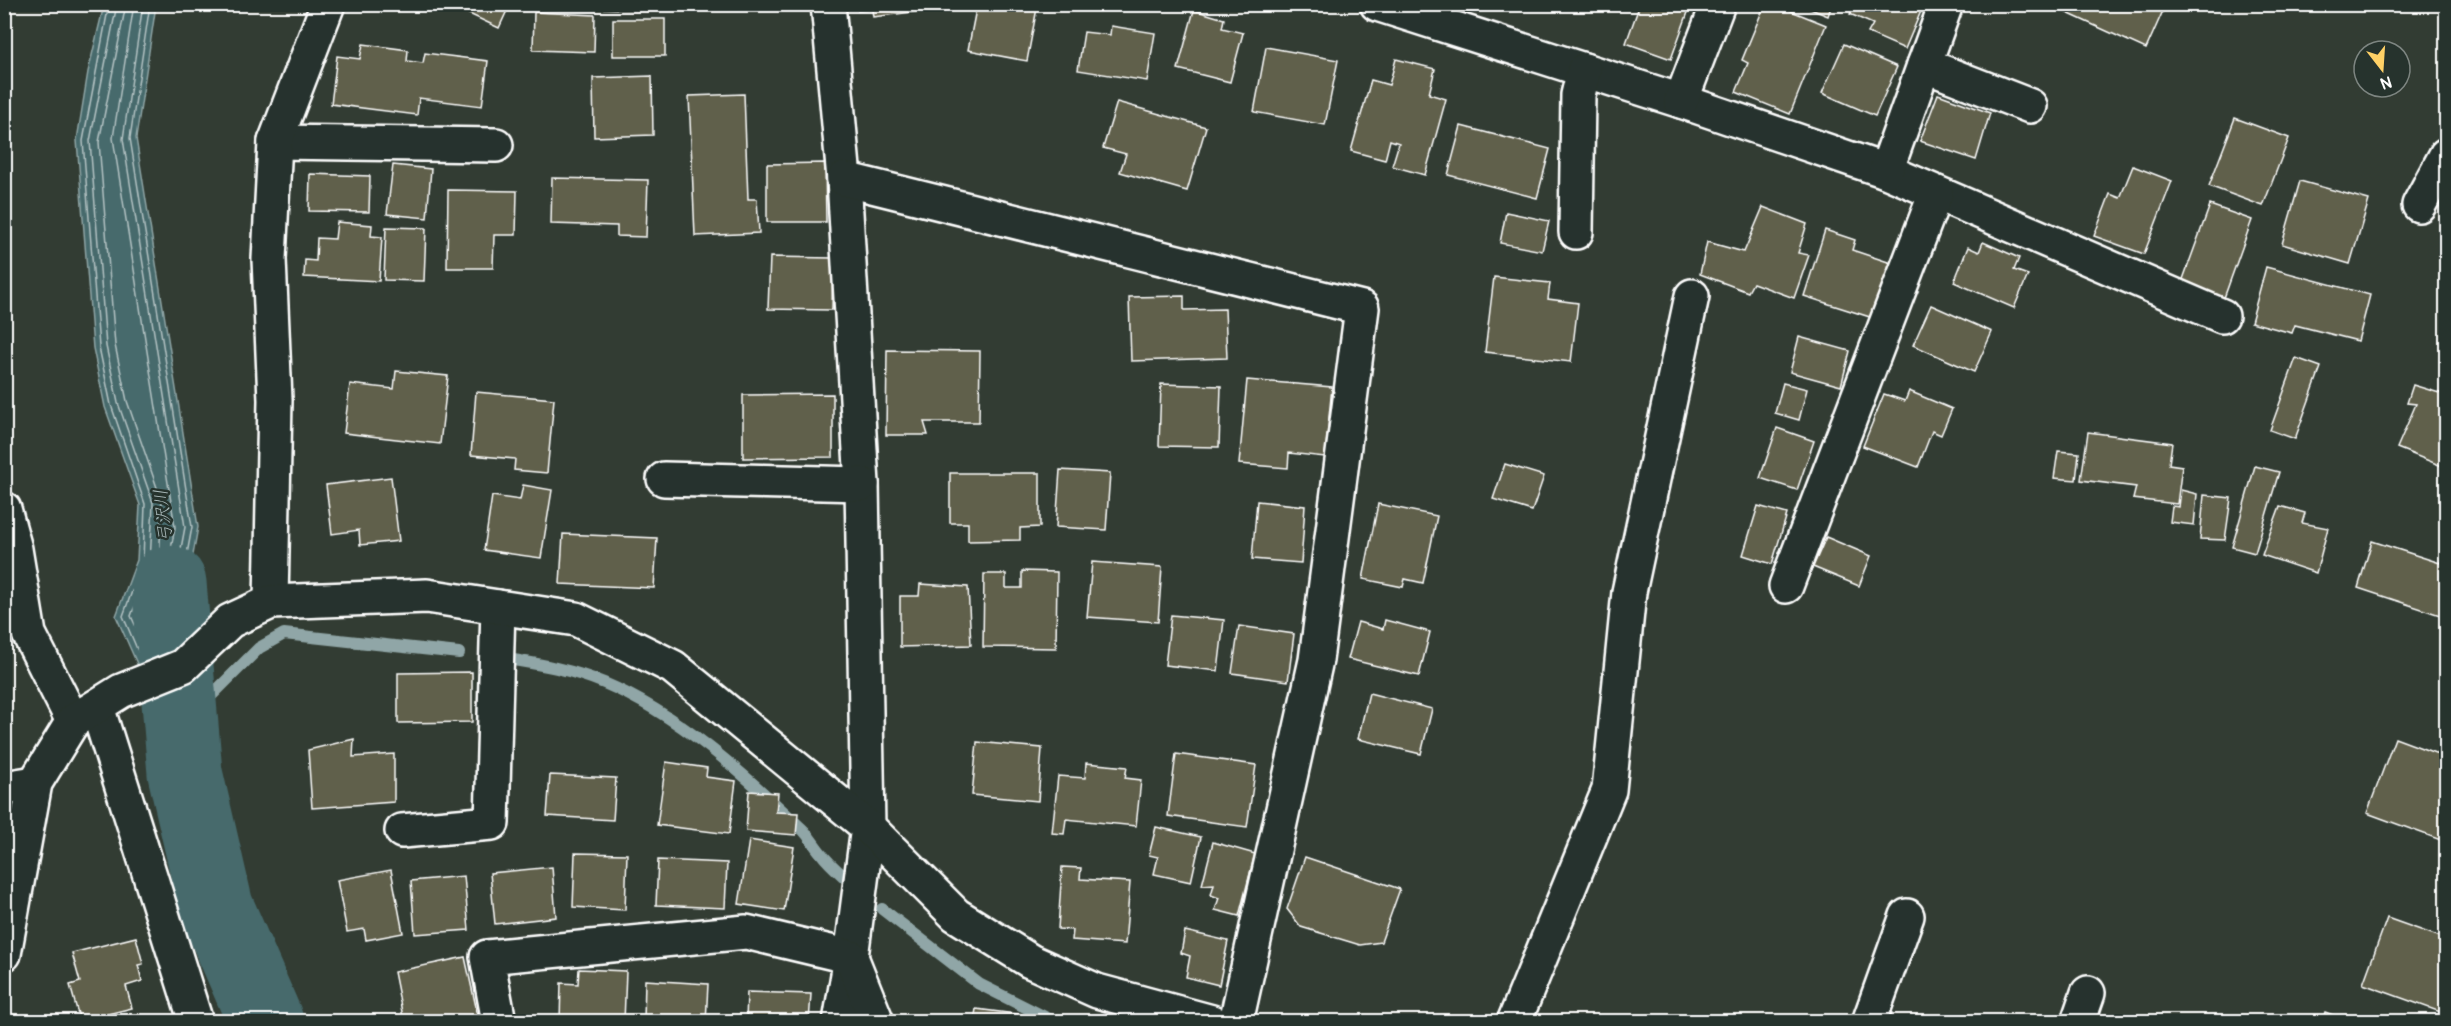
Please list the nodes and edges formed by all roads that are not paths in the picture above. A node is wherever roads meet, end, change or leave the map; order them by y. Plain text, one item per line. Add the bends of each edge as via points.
1 (328, 4) edge
2 (828, 4) edge
3 (1377, 4) edge
4 (1718, 4) edge
5 (1946, 4) edge
6 (1924, 65) junction
7 (1584, 70) junction
8 (1681, 101) junction
9 (2030, 106) dead end
10 (275, 142) junction
11 (496, 145) dead end
12 (2446, 155) edge
13 (1886, 171) junction
14 (844, 179) junction
15 (1936, 193) junction
16 (2418, 205) dead end
17 (1576, 232) dead end
18 (1692, 296) dead end
19 (2222, 316) dead end
20 (664, 479) dead end
21 (862, 484) junction
22 (4, 509) edge
23 (1786, 586) dead end
24 (271, 602) junction
25 (498, 607) junction
26 (97, 706) junction
27 (20, 785) edge
28 (868, 827) junction
29 (402, 831) dead end
30 (1907, 916) dead end
31 (4, 954) edge
32 (851, 957) junction
33 (196, 1022) edge
34 (499, 1022) edge
35 (840, 1022) edge
36 (877, 1022) edge
37 (1212, 1022) edge
38 (1236, 1022) edge
39 (1514, 1022) edge
40 (1869, 1022) edge

1 - 10 street
2 - 14 street
3 - 7 street
4 - 8 street
5 - 6 street
6 - 9 street
6 - 13 street
7 - 8 street
7 - 17 street via 1578,95
8 - 13 street
10 - 11 street
10 - 24 street via 269,259 275,400
12 - 16 street
13 - 15 street
14 - 21 street
14 - 38 street via 1362,308 1316,660
15 - 19 street
15 - 23 street
18 - 39 street via 1629,592 1609,790
20 - 21 street
21 - 28 street
22 - 26 street via 29,634
24 - 25 street via 427,596
24 - 26 street via 230,621 183,666
25 - 28 street via 576,619 673,667
25 - 29 street via 492,824
26 - 27 street
26 - 33 street
27 - 31 street
28 - 32 street
28 - 37 street via 956,915 1030,961 1097,991
30 - 40 street
32 - 34 street via 746,932 487,957
32 - 35 street
32 - 36 street

